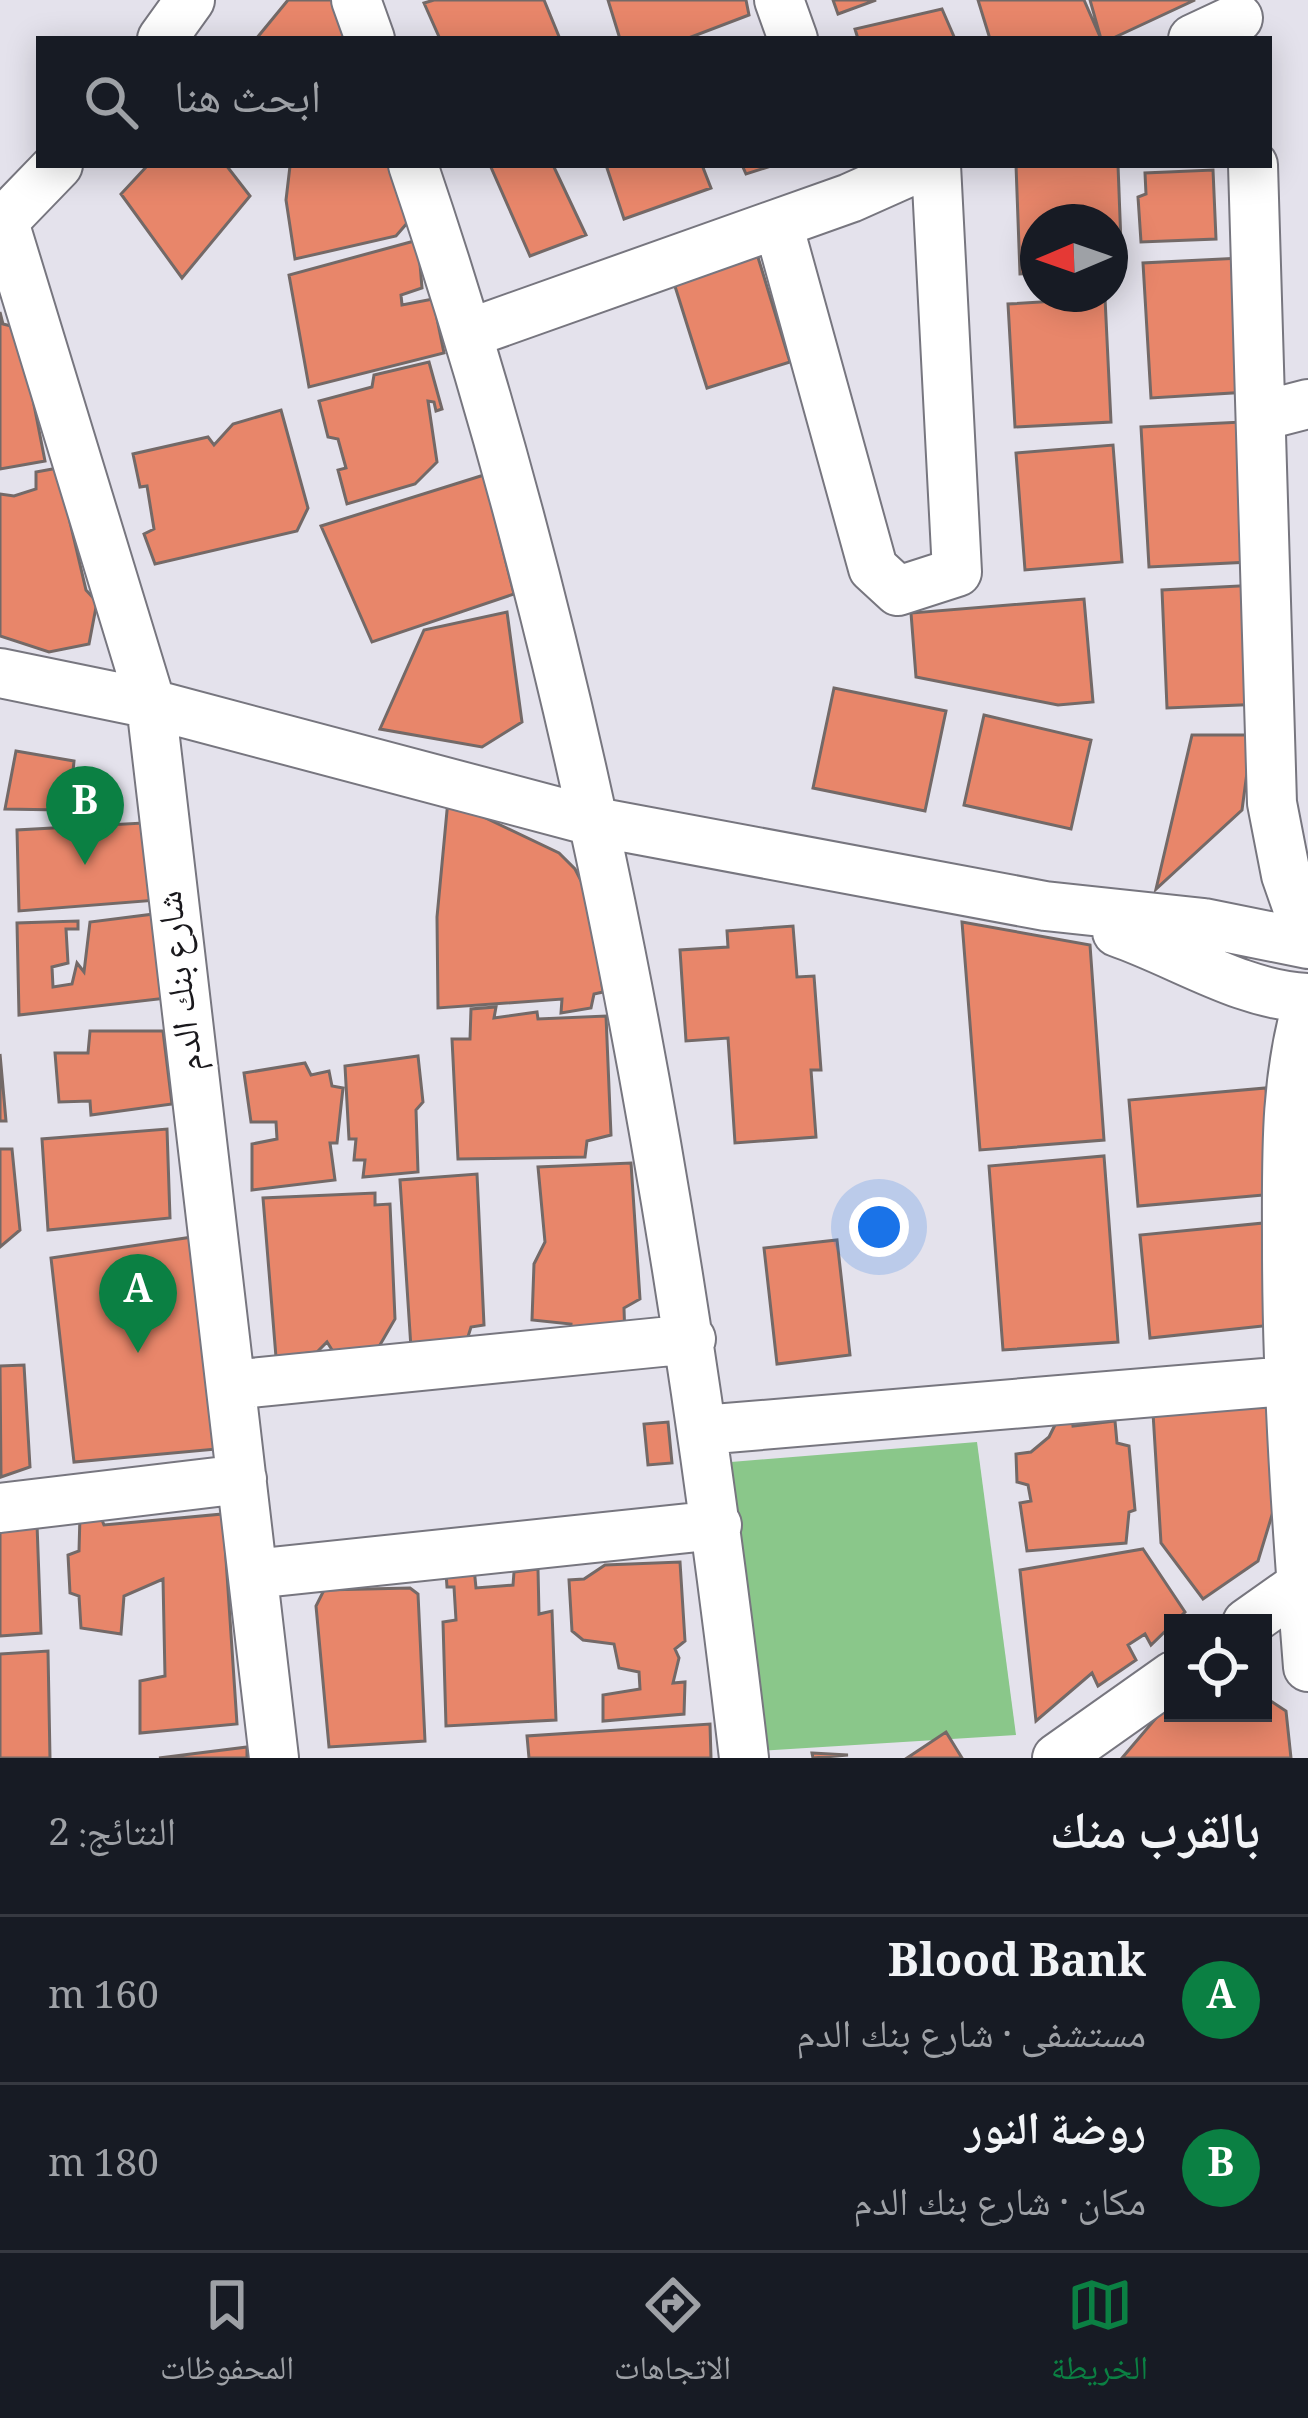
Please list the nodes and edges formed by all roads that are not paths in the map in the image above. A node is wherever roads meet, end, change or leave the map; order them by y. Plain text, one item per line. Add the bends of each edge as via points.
1 (190, 0) edge
2 (356, 0) edge
3 (779, 0) edge
4 (1237, 19) edge
5 (164, 36) edge
6 (369, 36) edge
7 (792, 36) edge
8 (1200, 36) edge
9 (55, 168) edge
10 (414, 168) edge
11 (910, 168) edge
12 (936, 168) edge
13 (1253, 168) edge
14 (844, 182) edge
15 (2, 224) edge
16 (778, 224) junction
17 (470, 333) junction
18 (1286, 410) edge
19 (0, 673) edge
20 (151, 704) junction
21 (596, 821) junction
22 (1045, 906) junction
23 (1308, 941) edge
24 (1308, 999) edge
25 (691, 1339) junction
26 (1287, 1381) junction
27 (231, 1385) junction
28 (702, 1430) junction
29 (242, 1479) junction
30 (0, 1508) edge
31 (717, 1525) junction
32 (254, 1574) junction
33 (1305, 1582) edge
34 (1260, 1614) edge
35 (1308, 1667) edge
36 (1164, 1682) edge
37 (274, 1758) edge
38 (744, 1758) edge
39 (1057, 1758) edge

1 - 5 street
2 - 6 street
3 - 7 street
4 - 8 street
9 - 15 street
10 - 17 street
11 - 14 street
12 - 16 street via 957,572 898,590 872,568
13 - 18 street
14 - 16 street
15 - 20 street, شارع بنك الدم
16 - 17 street
17 - 21 street
18 - 23 street via 1272,803
19 - 20 street
20 - 21 street
20 - 27 street, شارع بنك الدم
21 - 22 street
21 - 25 street
22 - 23 street
22 - 24 street via 1245,985
24 - 26 street via 1287,1094
25 - 27 street
25 - 28 street
26 - 28 street
26 - 33 street
27 - 29 street, شارع بنك الدم
28 - 31 street
29 - 30 street
29 - 32 street, شارع بنك الدم
31 - 32 street
31 - 38 street
32 - 37 street, شارع بنك الدم
33 - 34 street
33 - 35 street
36 - 39 street

